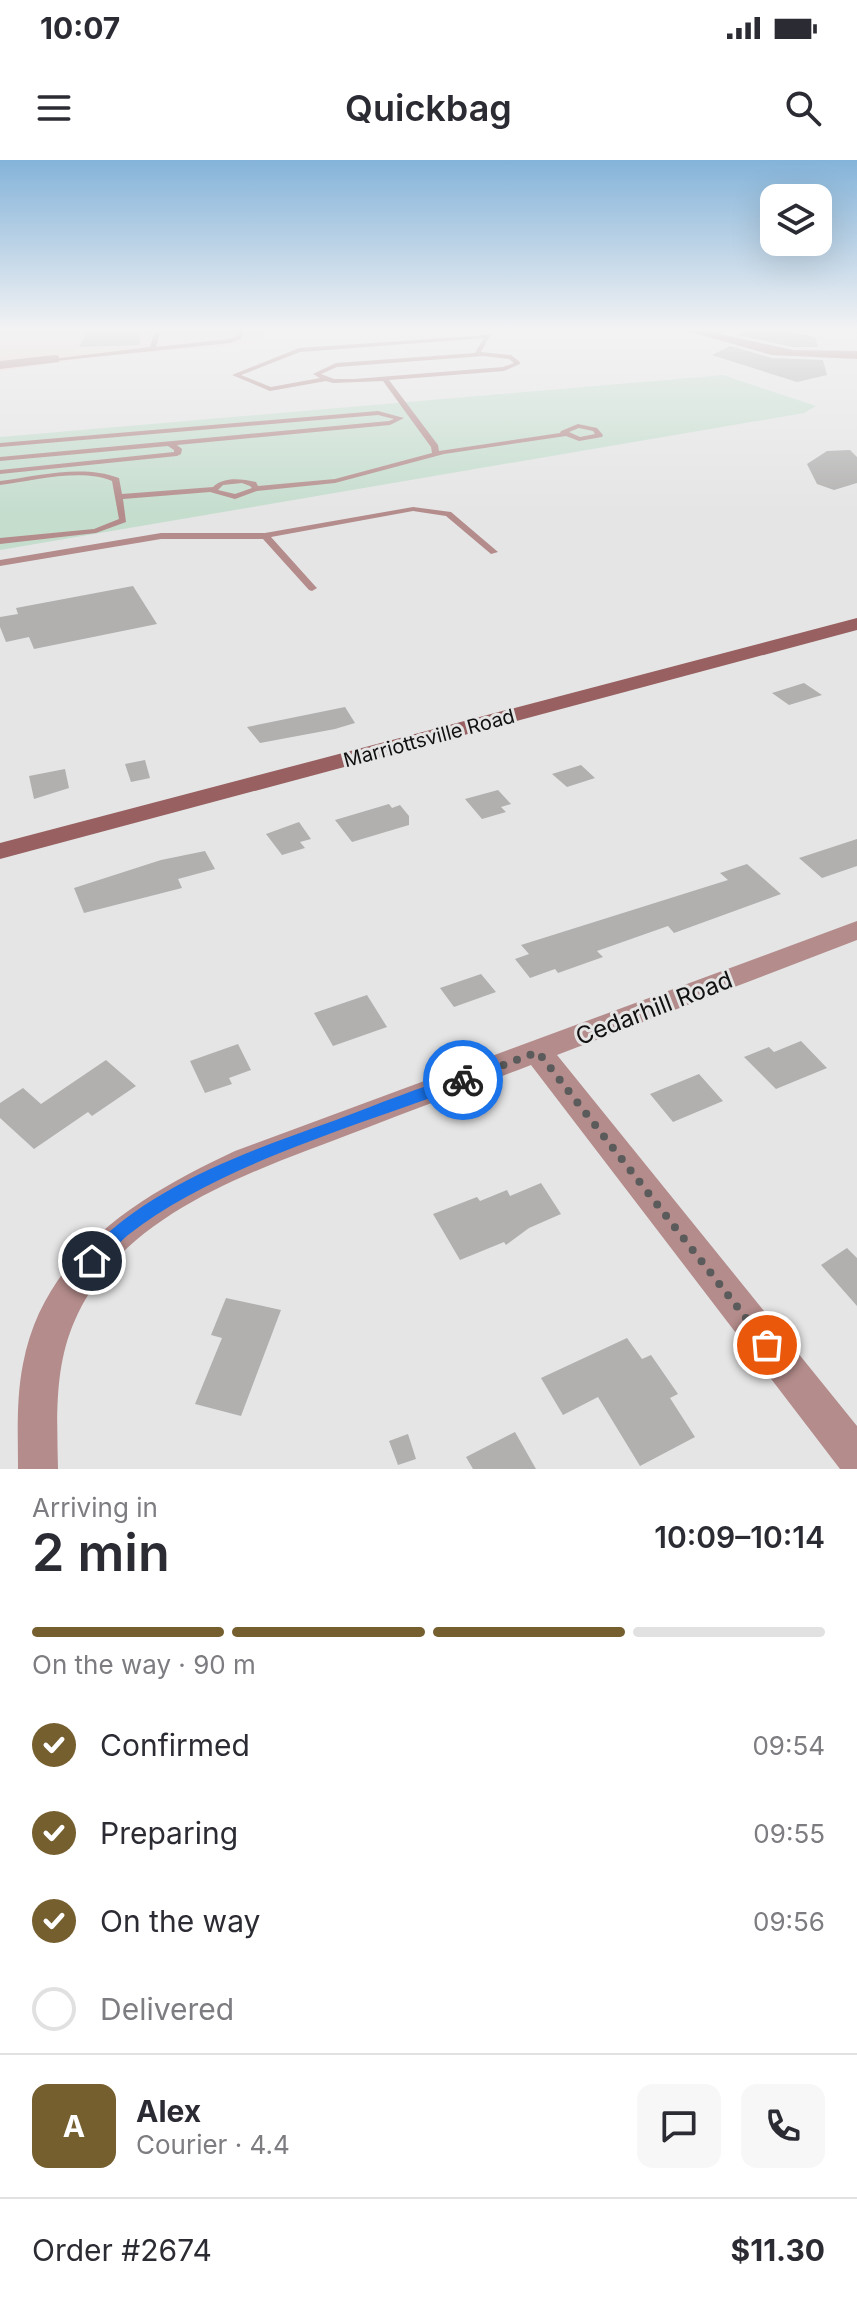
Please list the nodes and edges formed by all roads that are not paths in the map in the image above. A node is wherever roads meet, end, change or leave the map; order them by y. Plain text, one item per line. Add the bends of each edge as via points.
1 (394, 391) edge
2 (413, 416) junction
3 (400, 417) junction
4 (564, 434) dead end
5 (169, 443) junction
6 (0, 446) edge
7 (436, 454) junction
8 (0, 459) edge
9 (0, 472) edge
10 (0, 483) edge
11 (213, 489) junction
12 (256, 489) junction
13 (119, 497) junction
14 (265, 536) junction
15 (0, 541) edge
16 (494, 552) dead end
17 (0, 563) edge
18 (312, 588) dead end
19 (857, 624) edge
20 (0, 851) edge
21 (857, 930) edge
22 (538, 1052) junction
23 (857, 1458) edge
24 (38, 1469) edge

1 - 2 lane
2 - 3 lane
2 - 7 lane
3 - 5 lane via 390,423
3 - 6 lane via 378,413
4 - 7 lane
5 - 8 lane
5 - 9 lane via 177,454
7 - 12 lane via 345,479
10 - 13 lane via 105,475 116,480
11 - 12 lane via 235,481
11 - 12 lane via 235,497
11 - 13 lane
13 - 15 lane via 123,520 109,527
14 - 16 lane via 425,509 448,514
14 - 17 lane via 161,536
14 - 18 lane
19 - 20 main road, Marriottsville Road
21 - 22 street, Cedarhill Road
22 - 23 street
22 - 24 street, Cedarhill Road via 247,1160 156,1205 120,1230 68,1298 46,1346 38,1407

